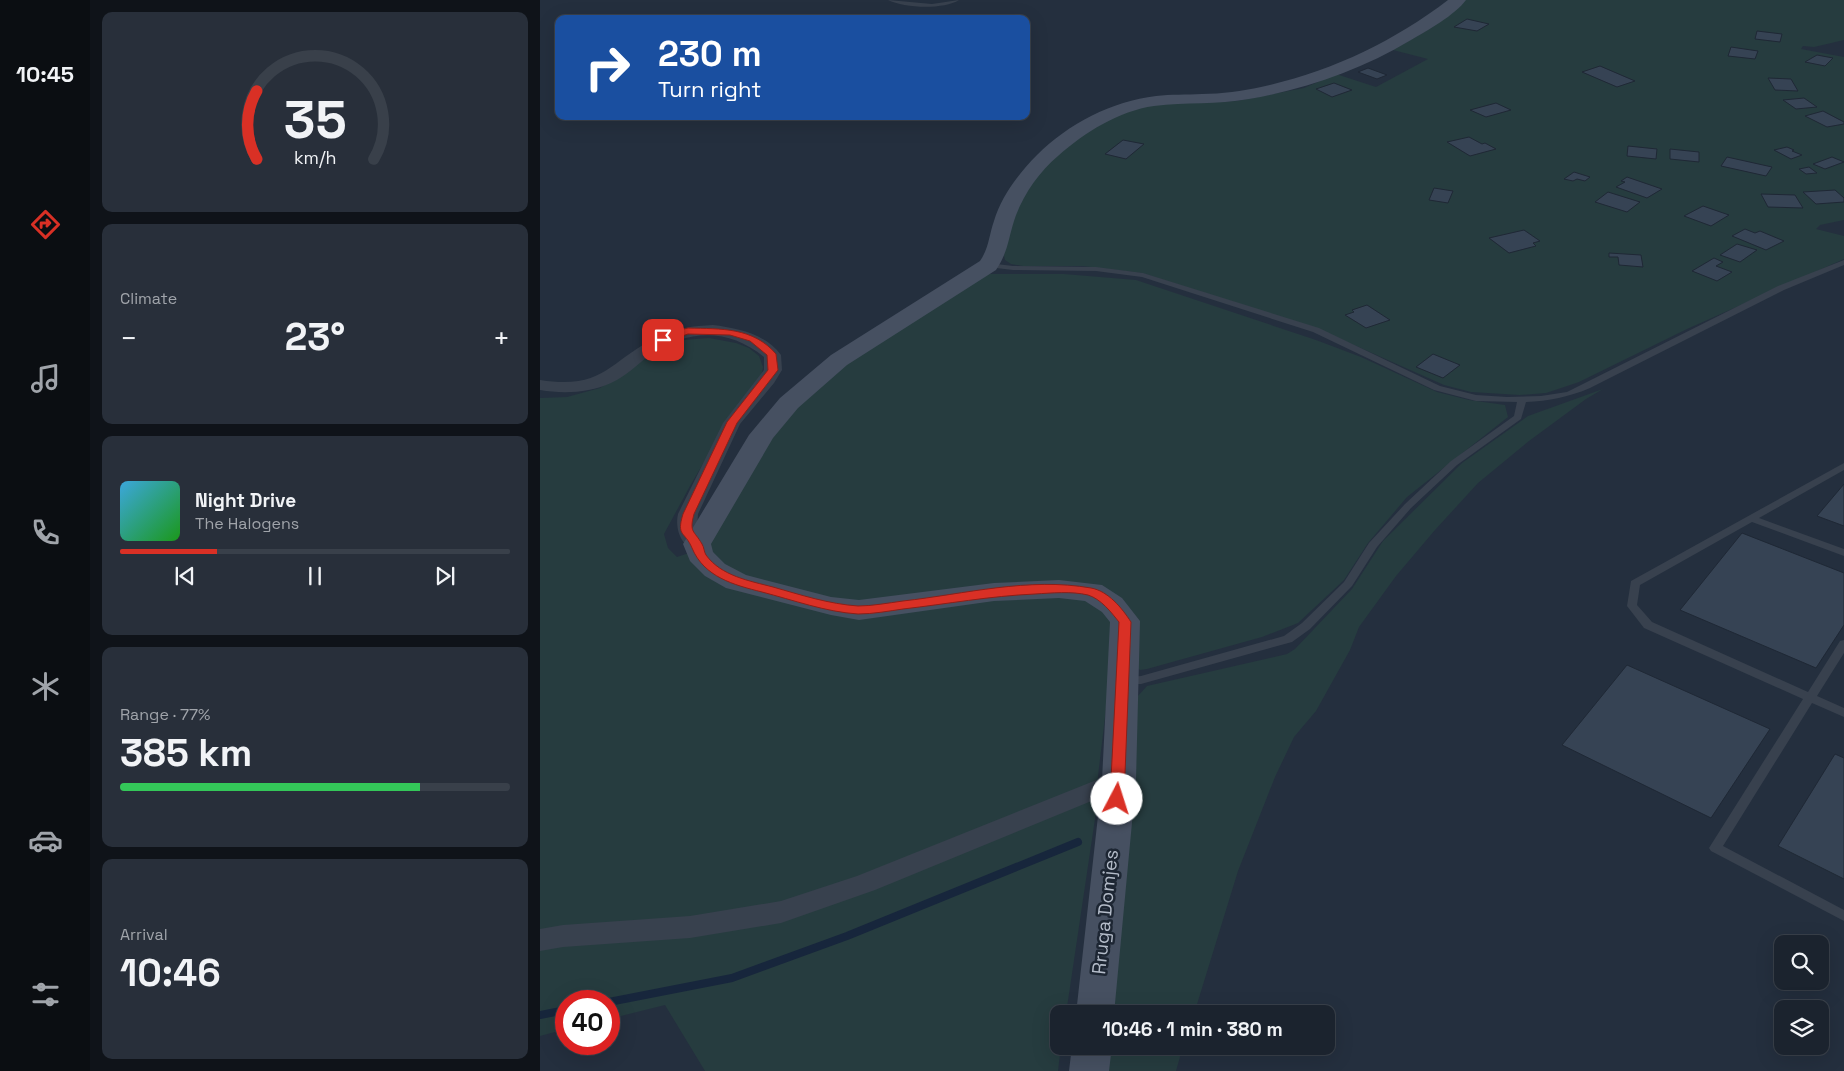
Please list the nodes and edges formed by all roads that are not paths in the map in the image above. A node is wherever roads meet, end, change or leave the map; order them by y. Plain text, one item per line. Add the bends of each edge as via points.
1 (891, 0) edge
2 (956, 0) edge
3 (1458, 0) edge
4 (1844, 262) edge
5 (988, 265) junction
6 (540, 385) edge
7 (1522, 400) junction
8 (1844, 466) edge
9 (1751, 518) junction
10 (697, 544) junction
11 (1844, 553) edge
12 (1844, 644) edge
13 (1123, 682) junction
14 (1810, 698) junction
15 (1844, 713) edge
16 (1119, 780) junction
17 (1844, 916) edge
18 (540, 940) edge
19 (1096, 1005) edge
20 (1091, 1055) edge
21 (1089, 1071) edge

1 - 2 lane via 942,6
3 - 5 street via 1405,39 1318,78 1212,99 1149,101 1126,106 1104,116 1056,147 1027,179 1006,214 996,254
4 - 7 lane via 1781,288 1588,386 1569,394
5 - 7 lane via 1096,269 1143,276 1316,330 1437,388 1476,398
5 - 10 street via 839,360 789,403 762,435
6 - 10 street via 576,388 605,379 652,346 674,334 688,331 716,330 744,335 772,354 773,370 732,422 688,514 685,526
7 - 13 lane via 1518,417 1454,463 1408,506 1373,546 1348,584 1288,639 1141,680
8 - 9 lane
9 - 11 lane
9 - 14 lane via 1635,583 1632,606 1648,625
10 - 13 street, Rruga Domjes via 700,556 715,570 736,582 840,608 859,610 900,606 994,592 1059,588 1092,592 1112,605 1125,622
12 - 14 lane
13 - 16 street, Rruga Domjes
14 - 15 lane
14 - 17 lane via 1715,848
16 - 18 street via 866,883 780,912 690,927
16 - 19 street, Rruga Domjes
20 - 21 street

